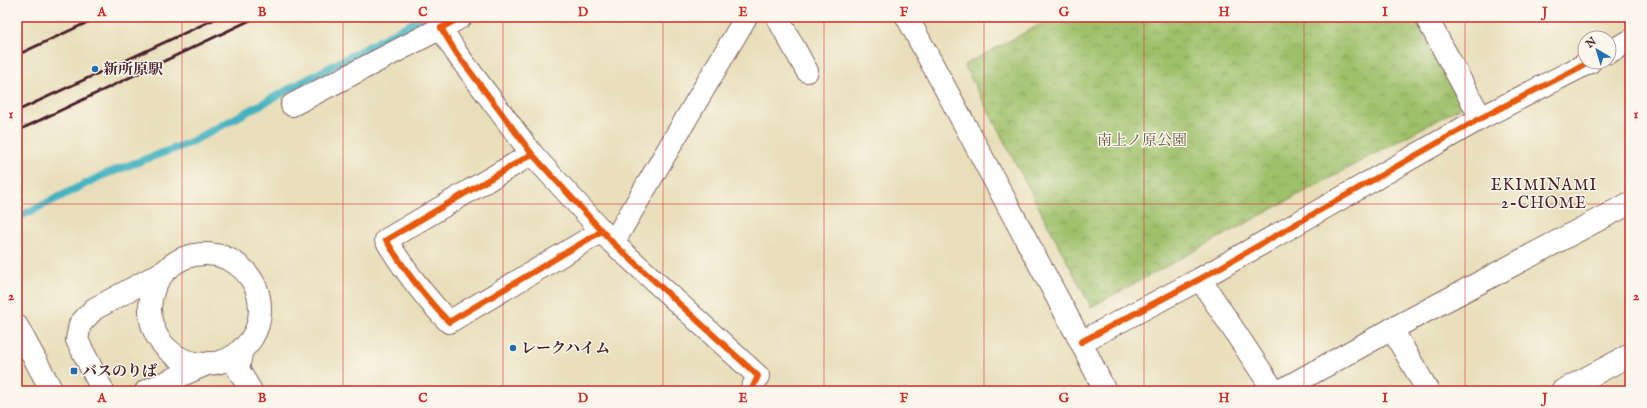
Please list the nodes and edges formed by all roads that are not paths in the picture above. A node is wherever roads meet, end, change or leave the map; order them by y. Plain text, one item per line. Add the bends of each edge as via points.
1 (461, 17) edge
2 (746, 17) edge
3 (777, 17) edge
4 (907, 17) edge
5 (1426, 17) edge
6 (441, 28) junction
7 (1630, 41) edge
8 (1617, 48) edge
9 (1577, 69) edge
10 (807, 71) dead end
11 (292, 105) dead end
12 (1481, 118) junction
13 (532, 154) junction
14 (1630, 203) edge
15 (607, 237) junction
16 (165, 271) junction
17 (1200, 279) junction
18 (17, 326) edge
19 (1392, 329) junction
20 (1081, 342) junction
21 (1630, 355) edge
22 (240, 359) junction
23 (212, 363) junction
24 (52, 391) edge
25 (103, 391) edge
26 (146, 391) edge
27 (251, 391) edge
28 (751, 391) edge
29 (1105, 391) edge
30 (1274, 391) edge
31 (1280, 391) edge
32 (1428, 391) edge
33 (1562, 391) edge

1 - 6 street
2 - 15 street
3 - 10 street
4 - 20 street
5 - 12 street
6 - 11 street
6 - 13 street via 457,54
7 - 8 street
9 - 12 street
12 - 17 street
13 - 15 street
13 - 15 street via 386,240 436,310 449,322
14 - 19 street
15 - 28 street via 758,376
16 - 22 street via 180,260 197,254 214,254 231,260 245,271 255,285 260,308 253,336
16 - 23 street via 154,287 150,305 152,324 160,340 173,354 190,362
16 - 25 street via 94,309 80,324 77,340
17 - 20 street
17 - 30 street
18 - 24 street
19 - 31 street
19 - 32 street
20 - 29 street
21 - 33 street
22 - 23 street
22 - 27 street
23 - 26 street

